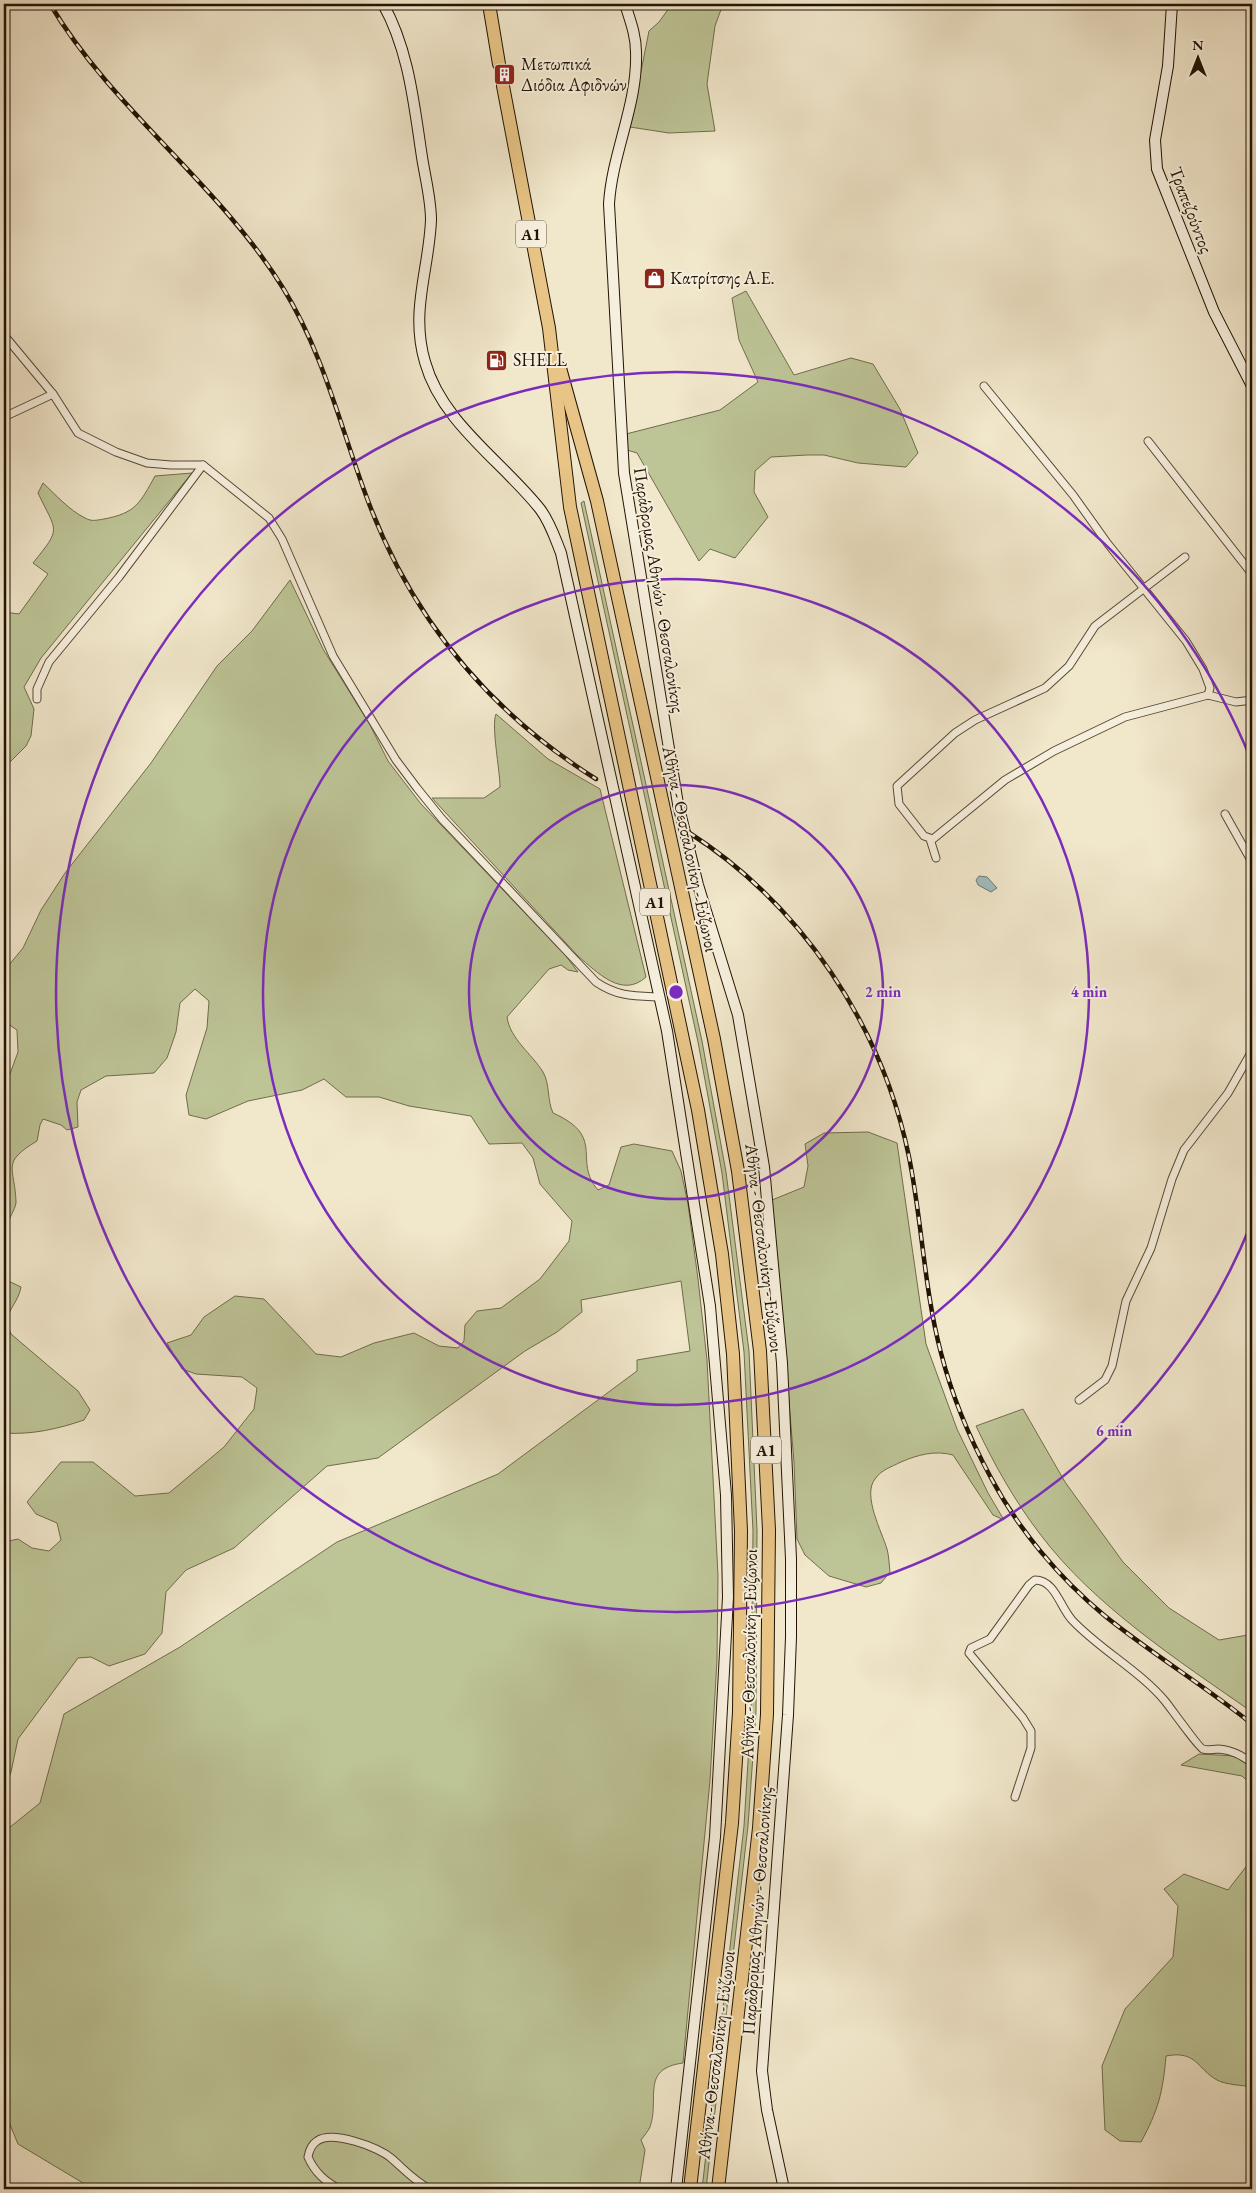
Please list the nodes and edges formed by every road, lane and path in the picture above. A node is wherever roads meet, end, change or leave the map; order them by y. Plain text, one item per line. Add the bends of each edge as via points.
1 (383, 4) edge
2 (489, 4) edge
3 (625, 4) edge
4 (1172, 4) edge
5 (499, 64) tunnel mouth
6 (503, 86) tunnel mouth
7 (549, 329) junction
8 (4, 335) edge
9 (984, 386) dead end
10 (1252, 386) edge
11 (53, 394) junction
12 (4, 417) edge
13 (1148, 441) dead end
14 (203, 465) junction
15 (1185, 557) dead end
16 (1252, 574) edge
17 (1145, 589) junction
18 (1208, 695) junction
19 (37, 699) dead end
20 (1252, 700) edge
21 (1225, 814) dead end
22 (930, 839) junction
23 (936, 858) dead end
24 (1252, 862) edge
25 (660, 996) junction
26 (1252, 1050) edge
27 (1079, 1400) dead end
28 (1252, 1764) edge
29 (1015, 1797) dead end
30 (339, 2189) edge
31 (430, 2189) edge
32 (676, 2189) edge
33 (690, 2189) edge
34 (718, 2189) edge
35 (784, 2189) edge

1 - 25 main road via 408,71 430,211 418,309 420,344 425,363 441,398 456,418 540,510 554,532
2 - 5 highway
3 - 35 main road, Παράδρομος Αθηνών - Θεσσαλονίκης via 634,34 635,74 613,170 609,204 624,473 680,813 698,885 738,1015 764,1166 782,1363 791,1559 791,1637 762,2072
4 - 10 main road, Τραπεζούντος via 1168,66 1156,132 1157,169 1214,312
6 - 7 highway, Αθήνα - Θεσσαλονίκη - Εύζωνοι / Α1
7 - 33 highway, Αθήνα - Θεσσαλονίκη - Εύζωνοι / Α1 via 570,507 686,1045 710,1176 732,1354 741,1531 739,1712 732,1823
7 - 34 highway, Αθήνα - Θεσσαλονίκη - Εύζωνοι / Α1 via 597,501 714,1038 738,1170 760,1351 769,1530 767,1714 760,1828
8 - 11 street
9 - 17 street
11 - 12 street
11 - 14 street via 78,433 86,438 146,463
13 - 16 street
14 - 19 street via 119,577 49,662 37,689
14 - 25 street via 269,518 282,539 333,656 396,760 442,819 596,982 611,992
15 - 17 street
17 - 18 street via 1195,655 1210,688
17 - 22 street via 1095,626 1069,666 1049,684 955,733 897,786 899,804 924,836
18 - 20 street via 1236,702
18 - 22 street via 1125,717 1054,751 1005,780
21 - 24 street
22 - 23 street
25 - 32 main road via 710,1306 726,1495 728,1588 715,1837
26 - 27 street via 1228,1093 1184,1150 1151,1248 1126,1301 1112,1366 1105,1380
28 - 29 street via 1234,1752 1203,1750 1162,1698 1072,1620 1051,1587 1042,1580 1035,1580 990,1638 971,1648 969,1654 1031,1730 1031,1748
30 - 31 street via 312,2168 308,2158 310,2148 318,2140 329,2138 359,2142 377,2149 408,2176

